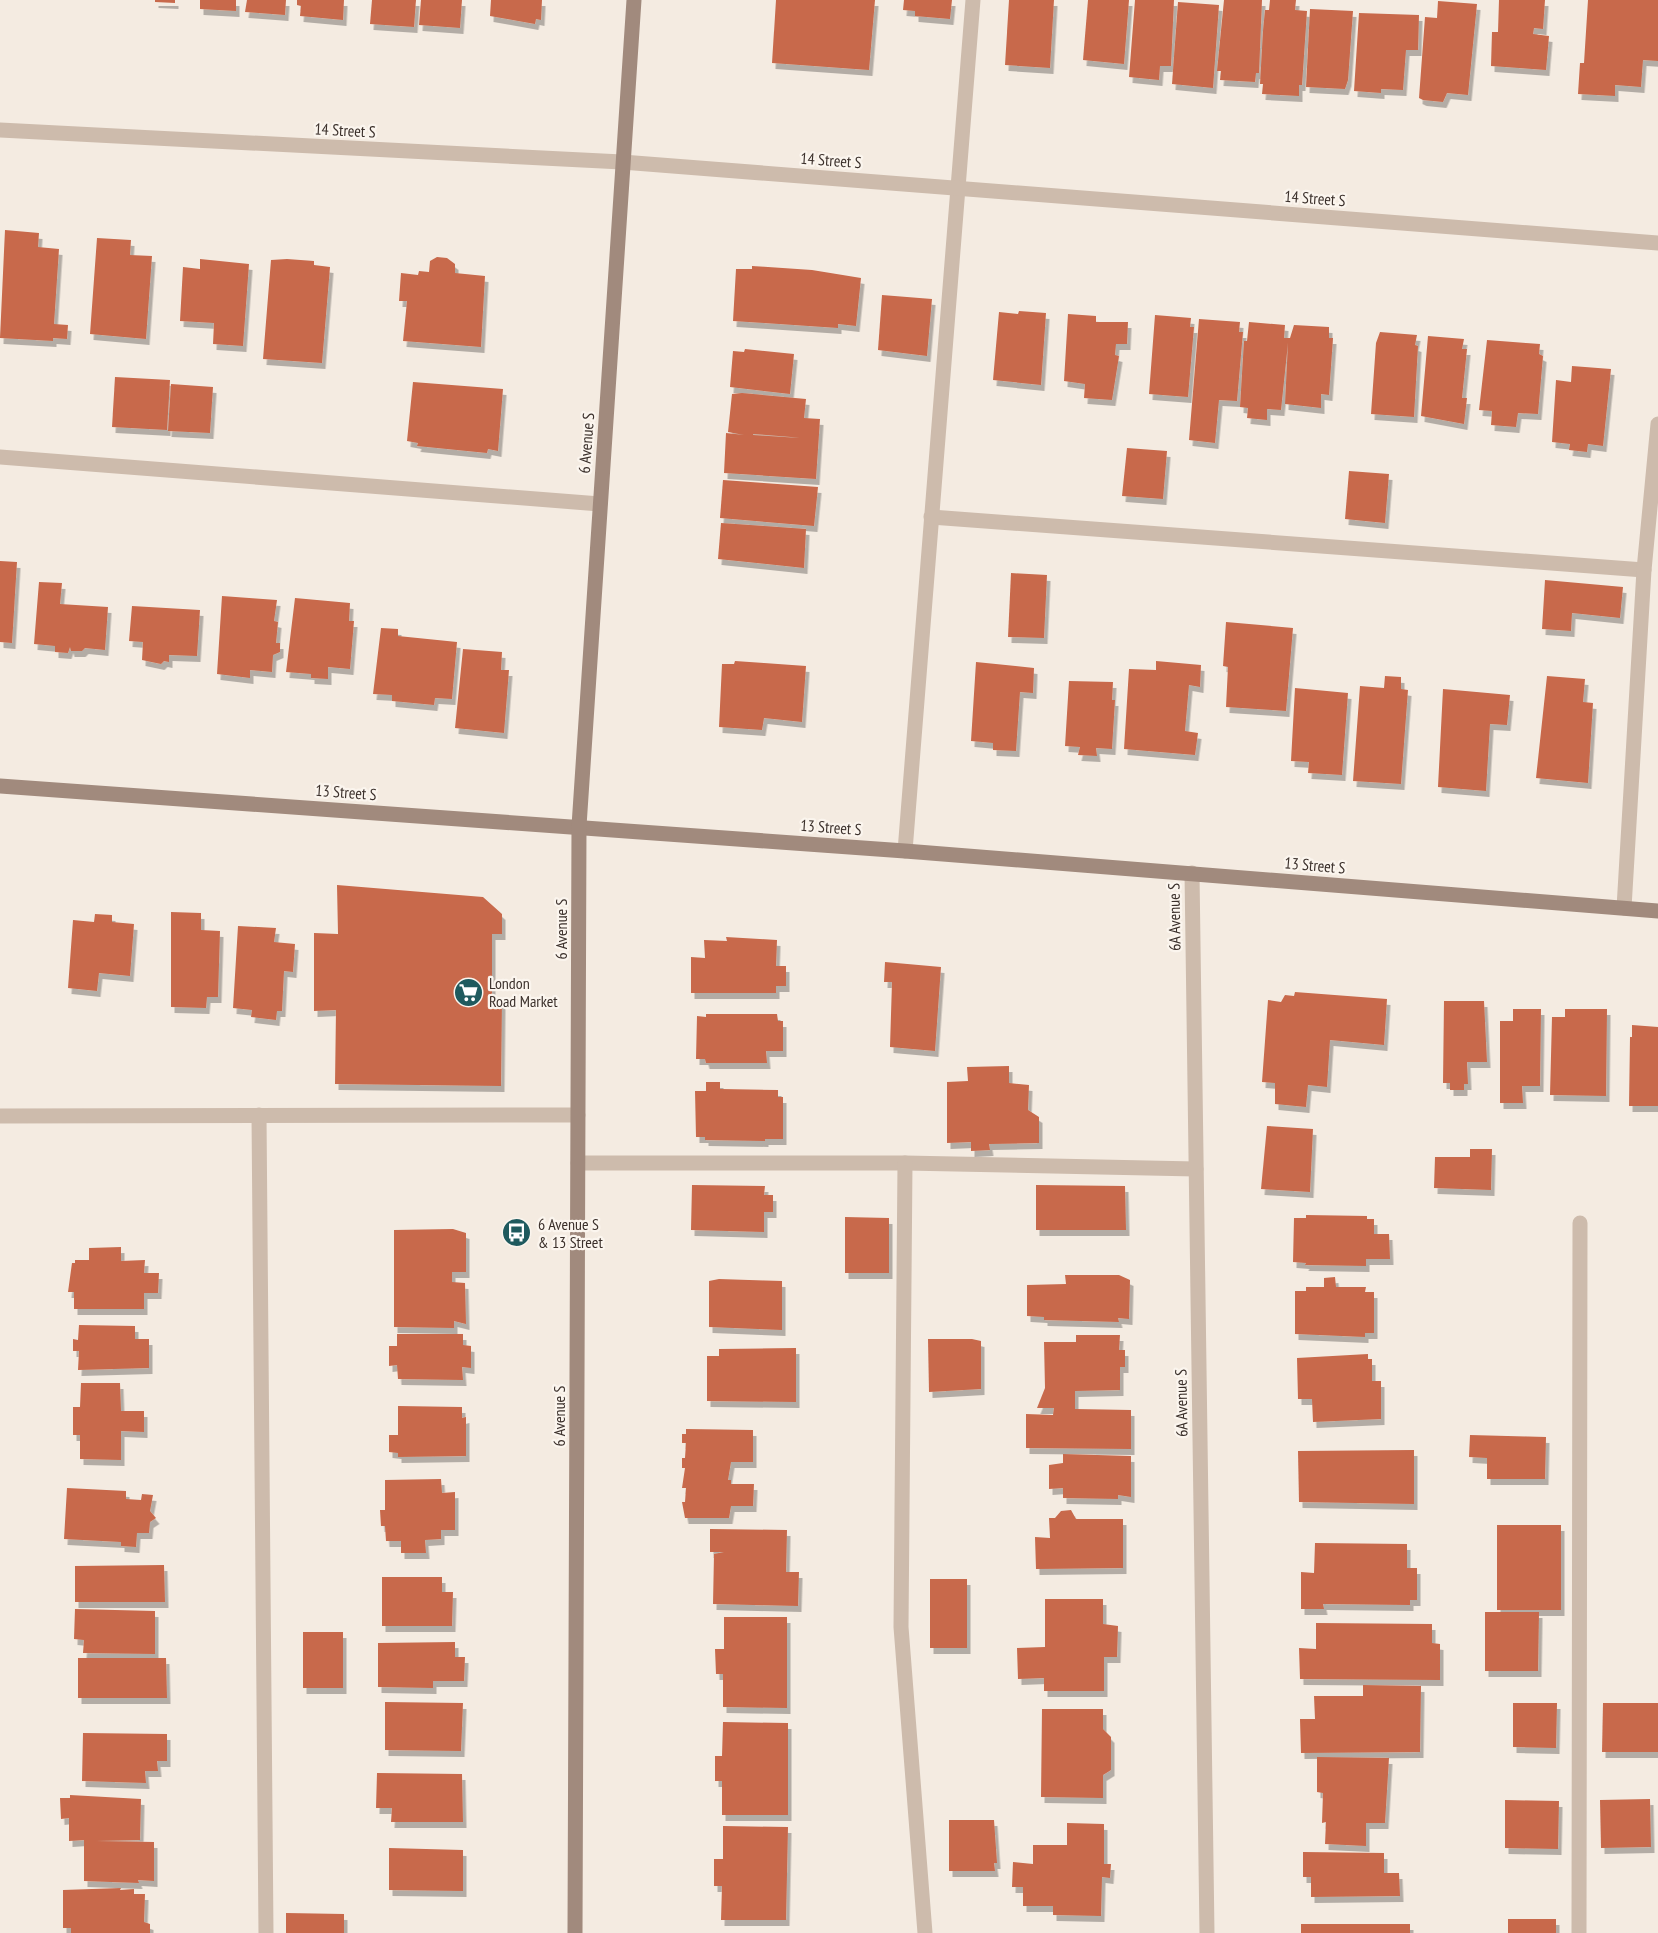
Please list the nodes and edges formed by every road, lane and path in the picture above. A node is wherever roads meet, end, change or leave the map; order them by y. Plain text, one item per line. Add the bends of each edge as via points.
1 (634, 0) edge
2 (973, 0) edge
3 (0, 130) edge
4 (622, 162) junction
5 (957, 188) junction
6 (1658, 243) edge
7 (1658, 424) edge
8 (0, 457) edge
9 (600, 504) junction
10 (931, 517) junction
11 (1644, 570) junction
12 (0, 786) edge
13 (579, 826) junction
14 (905, 850) junction
15 (1192, 873) junction
16 (1624, 908) junction
17 (1658, 911) edge
18 (259, 1115) junction
19 (578, 1115) junction
20 (0, 1116) edge
21 (578, 1162) junction
22 (905, 1164) junction
23 (1196, 1169) junction
24 (1580, 1223) dead end
25 (266, 1933) edge
26 (575, 1933) edge
27 (925, 1933) edge
28 (1207, 1933) edge
29 (1579, 1933) edge

1 - 4 main road, 6 Avenue S
2 - 5 street
3 - 4 street, 14 Street S
4 - 5 street, 14 Street S
4 - 9 main road, 6 Avenue S
5 - 6 street, 14 Street S
5 - 10 street
7 - 11 street
8 - 9 street
9 - 13 main road, 6 Avenue S
10 - 11 street
10 - 14 street
11 - 16 street
12 - 13 main road, 13 Street S
13 - 14 main road, 13 Street S
13 - 19 main road, 6 Avenue S
14 - 15 main road, 13 Street S
15 - 16 main road, 13 Street S
15 - 23 street, 6A Avenue S
16 - 17 main road, 13 Street S
18 - 19 street
18 - 20 street
18 - 25 street
19 - 21 main road, 6 Avenue S
21 - 22 street
21 - 26 main road, 6 Avenue S
22 - 23 street
22 - 27 street via 901,1627
23 - 28 street, 6A Avenue S
24 - 29 street

